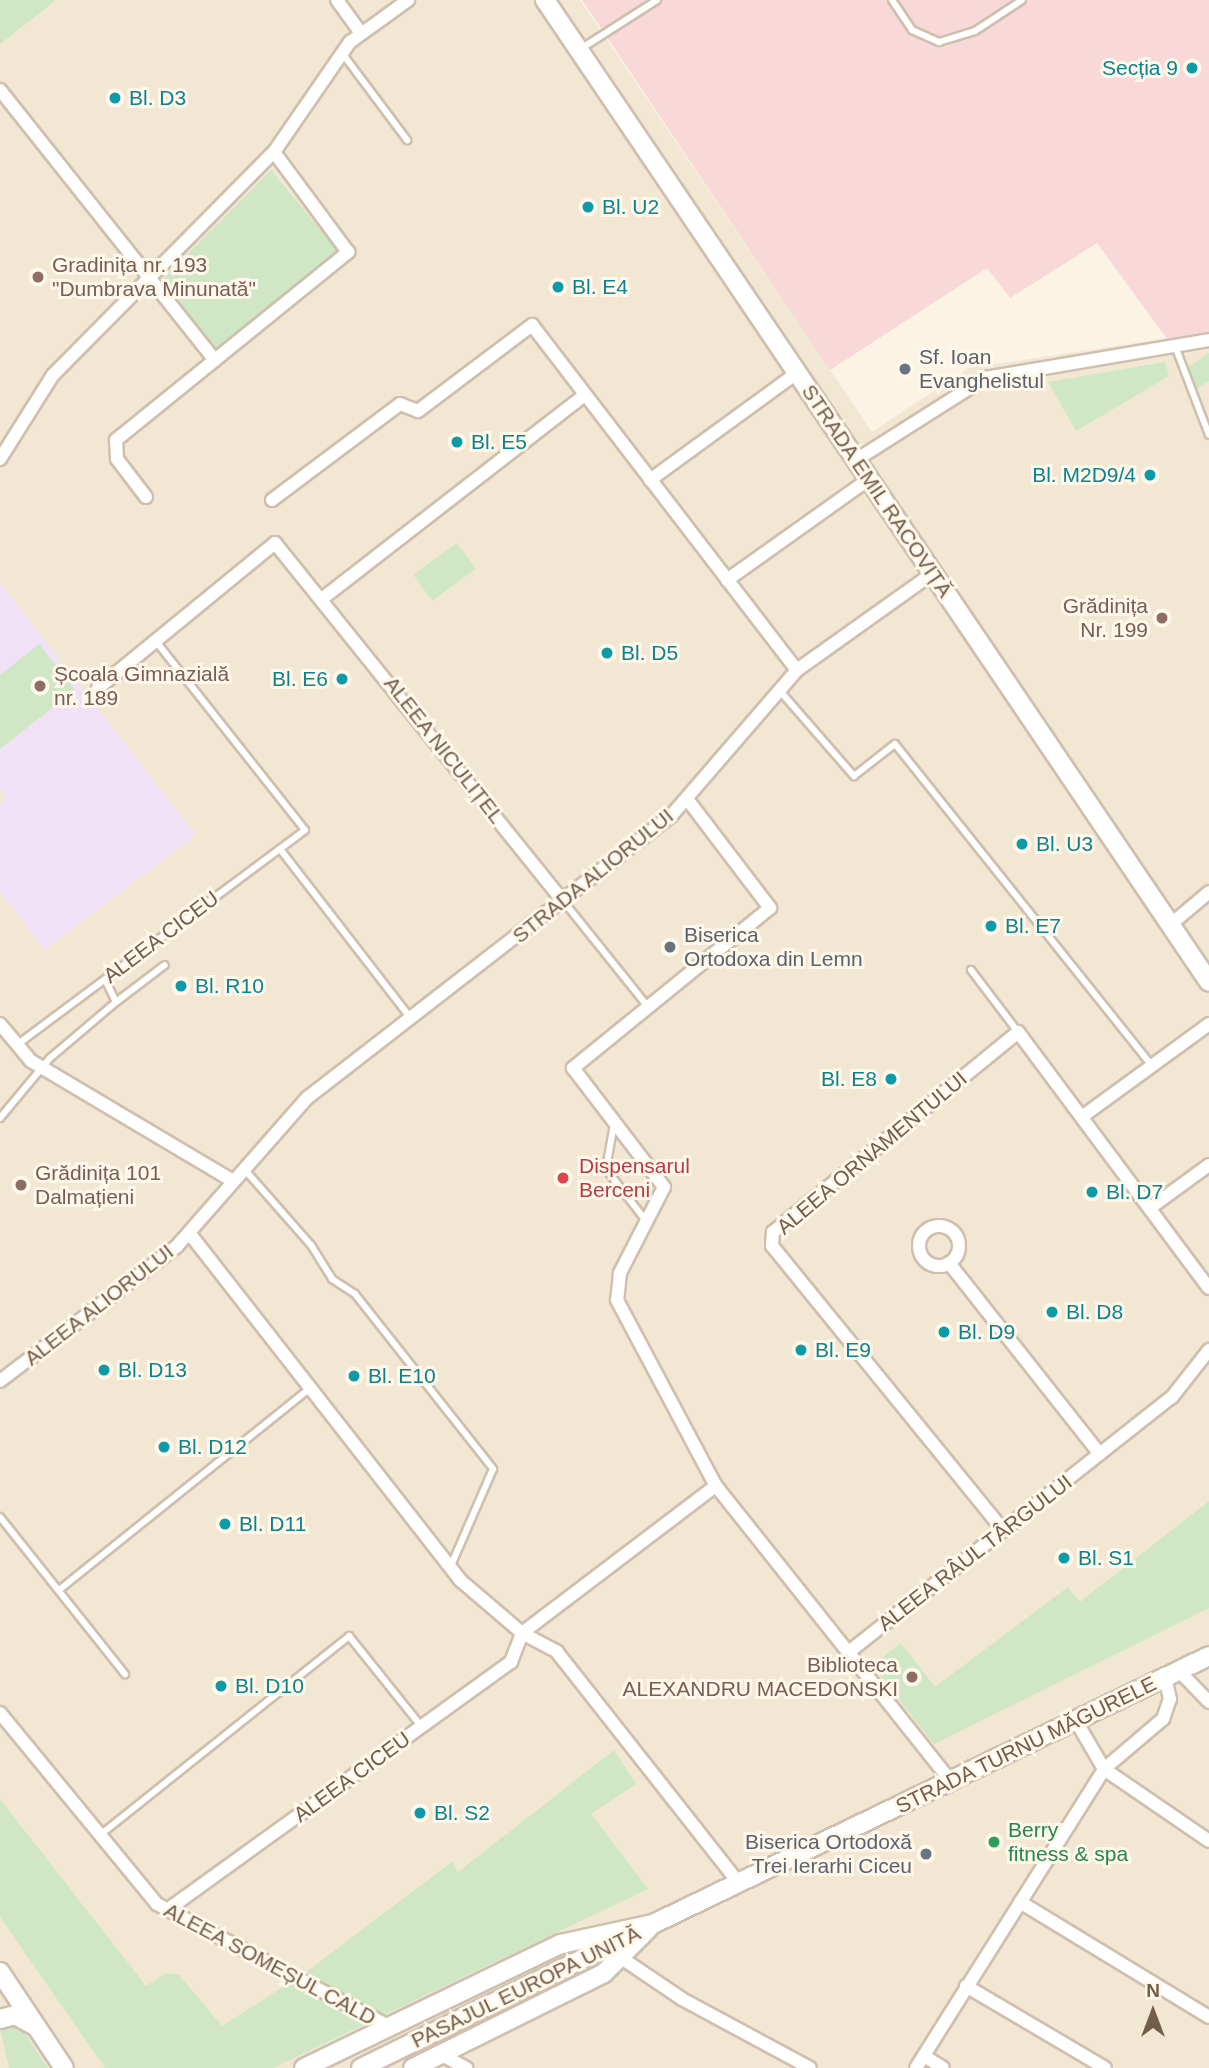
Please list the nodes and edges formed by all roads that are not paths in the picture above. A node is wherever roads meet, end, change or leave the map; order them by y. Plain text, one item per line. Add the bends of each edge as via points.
1 (337, 0) edge
2 (408, 0) edge
3 (545, 0) edge
4 (657, 0) edge
5 (892, 0) edge
6 (1022, 0) edge
7 (361, 33) junction
8 (579, 50) junction
9 (342, 53) junction
10 (0, 90) edge
11 (407, 140) dead end
12 (274, 152) junction
13 (150, 278) junction
14 (1209, 340) edge
15 (1175, 346) junction
16 (215, 360) junction
17 (797, 373) junction
18 (585, 395) junction
19 (1209, 435) edge
20 (0, 459) edge
21 (856, 460) junction
22 (869, 479) junction
23 (650, 480) junction
24 (146, 497) dead end
25 (272, 500) dead end
26 (933, 573) junction
27 (727, 580) junction
28 (323, 598) junction
29 (155, 640) junction
30 (796, 670) junction
31 (98, 688) dead end
32 (778, 689) junction
33 (687, 799) junction
34 (280, 849) junction
35 (1209, 892) edge
36 (564, 902) junction
37 (1170, 925) junction
38 (165, 965) dead end
39 (971, 970) dead end
40 (105, 979) junction
41 (1209, 982) edge
42 (116, 1002) junction
43 (648, 1007) junction
44 (411, 1019) junction
45 (0, 1024) edge
46 (1209, 1024) edge
47 (1018, 1032) junction
48 (16, 1045) junction
49 (1152, 1066) junction
50 (41, 1068) junction
51 (1083, 1116) junction
52 (0, 1118) edge
53 (615, 1122) junction
54 (1209, 1165) edge
55 (243, 1169) junction
56 (233, 1181) junction
57 (1150, 1208) junction
58 (647, 1221) junction
59 (190, 1234) junction
60 (949, 1263) dead end
61 (1209, 1287) edge
62 (1209, 1350) edge
63 (3, 1374) edge
64 (309, 1390) junction
65 (1100, 1454) junction
66 (716, 1486) junction
67 (0, 1517) edge
68 (1003, 1530) junction
69 (450, 1568) junction
70 (59, 1590) junction
71 (522, 1633) junction
72 (849, 1651) junction
73 (1209, 1656) edge
74 (125, 1674) dead end
75 (1172, 1674) junction
76 (1209, 1702) edge
77 (0, 1713) edge
78 (1076, 1721) junction
79 (422, 1727) junction
80 (1104, 1769) junction
81 (951, 1782) junction
82 (100, 1835) junction
83 (1209, 1841) edge
84 (738, 1883) junction
85 (1020, 1902) junction
86 (167, 1910) junction
87 (653, 1924) junction
88 (623, 1959) junction
89 (0, 1972) edge
90 (967, 1986) junction
91 (1209, 2017) edge
92 (0, 2019) edge
93 (388, 2026) junction
94 (38, 2028) junction
95 (440, 2054) junction
96 (924, 2056) junction
97 (64, 2068) edge
98 (304, 2068) edge
99 (361, 2068) edge
100 (413, 2068) edge
101 (466, 2068) edge
102 (810, 2068) edge
103 (916, 2068) edge
104 (943, 2068) edge
105 (1105, 2068) edge

1 - 7 street
2 - 7 street
3 - 8 street, STRADA EMIL RACOVIȚĂ
4 - 8 lane
5 - 6 lane via 912,30 939,42 975,31
7 - 9 street
8 - 17 street, STRADA EMIL RACOVIȚĂ
9 - 11 lane
9 - 12 street
10 - 13 street
12 - 13 street
12 - 16 street via 348,252
13 - 16 street
13 - 20 street via 36,394
14 - 15 street
15 - 19 lane
15 - 21 street via 985,378
16 - 24 street via 116,440 117,459
17 - 21 street, STRADA EMIL RACOVIȚĂ
17 - 23 street
18 - 23 street
18 - 25 street via 532,325 418,411 400,404
18 - 28 street
21 - 22 street, STRADA EMIL RACOVIȚĂ
22 - 26 street, STRADA EMIL RACOVIȚĂ
22 - 27 street
23 - 27 street
26 - 30 street, STRADA ALIORULUI
26 - 37 street, STRADA EMIL RACOVIȚĂ
27 - 30 street
28 - 29 street, ALEEA NICULIȚEL via 275,543
28 - 36 street, ALEEA NICULIȚEL
29 - 31 street, ALEEA NICULIȚEL
29 - 34 lane, ALEEA CICEU via 306,830
30 - 32 street, STRADA ALIORULUI
32 - 33 street, STRADA ALIORULUI
32 - 49 lane via 855,776 895,744
33 - 36 street, STRADA ALIORULUI
33 - 43 street via 770,908
34 - 40 lane, ALEEA CICEU
34 - 44 lane
35 - 37 street
36 - 43 lane
36 - 44 street, STRADA ALIORULUI
37 - 41 street, STRADA EMIL RACOVIȚĂ
38 - 42 lane
39 - 47 lane
40 - 42 lane
40 - 48 lane, ALEEA CICEU
42 - 50 lane
43 - 53 street via 573,1068
44 - 55 street, STRADA ALIORULUI via 307,1098
45 - 48 street
46 - 49 street
47 - 51 street
47 - 68 street, ALEEA ORNAMENTULUI via 771,1240
48 - 50 street
49 - 51 street
50 - 52 lane via 25,1096
50 - 56 street
51 - 57 street
53 - 58 lane via 606,1169
53 - 58 street via 664,1187
54 - 57 street
55 - 56 street, STRADA ALIORULUI
55 - 69 lane via 311,1245 332,1279 355,1294 493,1469
56 - 59 street, STRADA ALIORULUI
57 - 61 street
58 - 66 street via 620,1273 617,1300
59 - 63 street, ALEEA ALIORULUI
59 - 64 street
60 - 65 street
62 - 65 street, ALEEA RÂUL TÂRGULUI via 1172,1398
64 - 69 street
64 - 70 lane
65 - 68 street, ALEEA RÂUL TÂRGULUI
66 - 71 street
66 - 72 street
67 - 70 lane
68 - 72 street, ALEEA RÂUL TÂRGULUI
69 - 71 street
70 - 74 lane
71 - 79 street, ALEEA CICEU via 511,1662
71 - 84 street via 557,1652
72 - 81 street
73 - 75 street, STRADA TURNU MĂGURELE
75 - 76 street
75 - 78 street, STRADA TURNU MĂGURELE
75 - 80 street via 1163,1719
77 - 82 street, ALEEA SOMEȘUL CALD
78 - 80 street
78 - 81 street, STRADA TURNU MĂGURELE
79 - 82 lane via 349,1636
79 - 86 street, ALEEA CICEU
80 - 83 street
80 - 85 street
81 - 84 street, STRADA TURNU MĂGURELE
82 - 86 street, ALEEA SOMEȘUL CALD
84 - 87 street, STRADA TURNU MĂGURELE
85 - 90 street
85 - 91 street
86 - 93 street, ALEEA SOMEȘUL CALD
87 - 88 street, STRADA TURNU MĂGURELE
87 - 93 street, STRADA TURNU MĂGURELE via 561,1944
87 - 99 street, PASAJUL EUROPA UNITĂ
88 - 95 street, STRADA TURNU MĂGURELE
88 - 102 street via 682,1999
89 - 94 street
90 - 96 street
90 - 105 street
92 - 94 street via 15,2015
93 - 98 street, STRADA TURNU MĂGURELE
94 - 97 street
95 - 100 street, STRADA TURNU MĂGURELE
95 - 101 street
96 - 103 street
96 - 104 street

